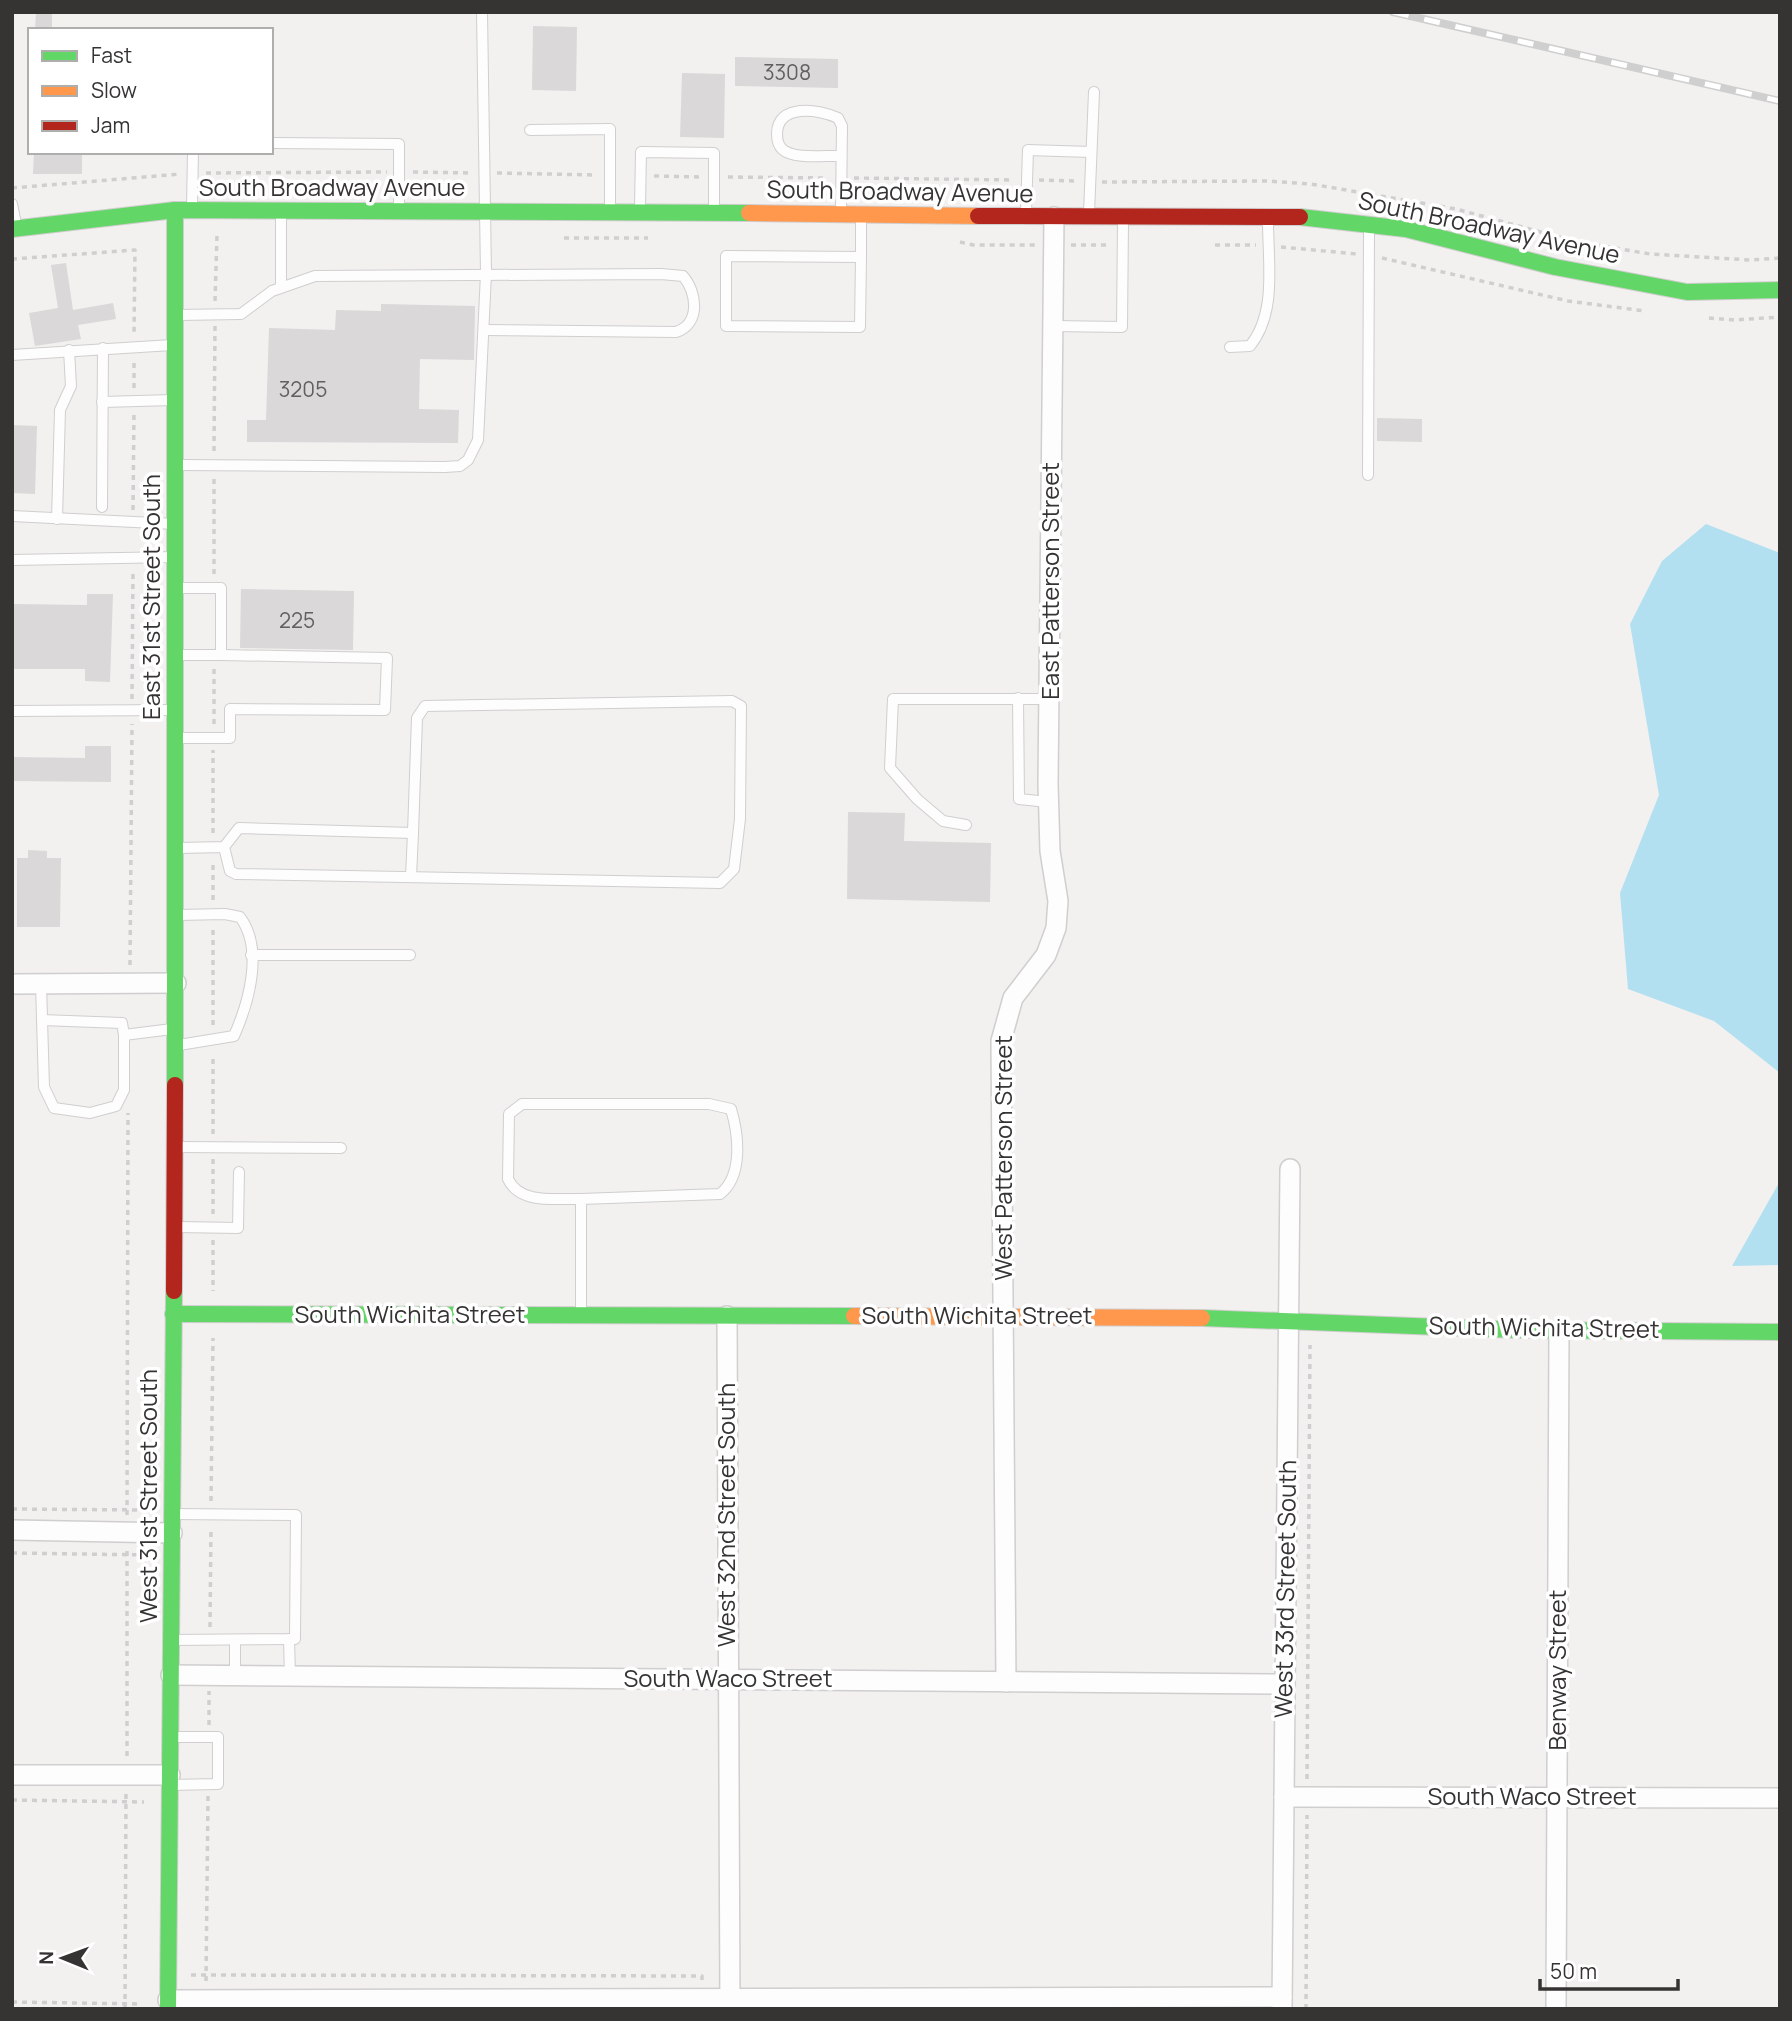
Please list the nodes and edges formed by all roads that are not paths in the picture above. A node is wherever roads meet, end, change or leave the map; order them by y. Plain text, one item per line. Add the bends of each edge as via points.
1 (482, 12) edge
2 (1094, 92) dead end
3 (530, 130) dead end
4 (273, 143) edge
5 (1091, 152) junction
6 (193, 154) edge
7 (841, 156) junction
8 (12, 204) edge
9 (175, 210) junction
10 (192, 210) junction
11 (281, 210) junction
12 (399, 210) junction
13 (485, 211) junction
14 (610, 211) junction
15 (640, 211) junction
16 (714, 212) junction
17 (841, 214) junction
18 (860, 214) junction
19 (1026, 216) junction
20 (1054, 217) junction
21 (1088, 217) junction
22 (1268, 217) junction
23 (1123, 218) junction
24 (1369, 222) junction
25 (15, 229) edge
26 (861, 257) junction
27 (486, 274) junction
28 (281, 287) junction
29 (1780, 290) edge
30 (174, 315) junction
31 (1053, 326) junction
32 (485, 330) junction
33 (175, 345) junction
34 (1230, 347) dead end
35 (103, 348) junction
36 (69, 350) junction
37 (12, 355) edge
38 (174, 400) junction
39 (103, 402) junction
40 (175, 465) junction
41 (1368, 475) dead end
42 (102, 507) dead end
43 (12, 516) edge
44 (57, 519) junction
45 (175, 524) junction
46 (175, 557) junction
47 (12, 560) edge
48 (175, 588) junction
49 (176, 655) junction
50 (218, 655) junction
51 (1018, 698) junction
52 (1050, 698) junction
53 (175, 710) junction
54 (12, 711) edge
55 (176, 738) junction
56 (1048, 802) junction
57 (966, 825) dead end
58 (413, 833) junction
59 (218, 846) junction
60 (176, 848) junction
61 (411, 877) junction
62 (176, 915) junction
63 (1052, 943) joint
64 (251, 955) junction
65 (410, 956) dead end
66 (176, 983) junction
67 (12, 984) edge
68 (41, 984) junction
69 (42, 1020) junction
70 (176, 1029) junction
71 (124, 1035) junction
72 (175, 1046) junction
73 (175, 1147) junction
74 (341, 1148) dead end
75 (1290, 1169) dead end
76 (239, 1172) dead end
77 (580, 1199) junction
78 (174, 1227) junction
79 (173, 1314) junction
80 (581, 1315) junction
81 (1003, 1315) junction
82 (727, 1316) junction
83 (1289, 1318) junction
84 (1559, 1330) junction
85 (1780, 1332) edge
86 (172, 1523) junction
87 (12, 1530) edge
88 (289, 1639) junction
89 (171, 1640) junction
90 (235, 1640) junction
91 (171, 1675) junction
92 (235, 1675) junction
93 (290, 1676) junction
94 (727, 1679) junction
95 (1006, 1682) junction
96 (1285, 1684) junction
97 (170, 1737) junction
98 (12, 1775) edge
99 (170, 1780) junction
100 (1284, 1797) junction
101 (1557, 1797) junction
102 (1780, 1798) edge
103 (1282, 2003) edge
104 (168, 2004) edge
105 (731, 2004) edge
106 (1556, 2009) edge

1 - 13 lane
2 - 5 lane
3 - 14 lane via 610,129
4 - 12 lane via 399,144
5 - 19 lane via 1028,150
5 - 21 lane
6 - 10 lane
7 - 7 lane via 838,118 817,111 794,111 782,118 777,129 782,149 793,154
7 - 17 lane
8 - 25 lane
9 - 10 street, South Broadway Avenue
9 - 25 street, South Broadway Avenue
9 - 30 street, East 31st Street South
10 - 11 street, South Broadway Avenue
11 - 12 street, South Broadway Avenue
11 - 28 lane
12 - 13 street, South Broadway Avenue
13 - 14 street, South Broadway Avenue
13 - 27 lane
14 - 15 street, South Broadway Avenue
15 - 16 street, South Broadway Avenue
15 - 16 lane via 641,152 713,153
16 - 17 street, South Broadway Avenue
17 - 18 street, South Broadway Avenue
18 - 19 street, South Broadway Avenue
18 - 26 lane
19 - 20 street, South Broadway Avenue
20 - 21 street, South Broadway Avenue
20 - 31 street, East Patterson Street
21 - 23 street, South Broadway Avenue
22 - 23 street, South Broadway Avenue
22 - 24 street, South Broadway Avenue
22 - 34 lane via 1268,306 1262,331 1250,346
23 - 31 lane via 1122,327
24 - 29 street, South Broadway Avenue via 1555,267 1687,292
24 - 41 lane
26 - 26 lane via 726,256 726,326 860,327
27 - 28 lane via 314,276
27 - 32 lane
27 - 32 lane via 683,275 690,284 694,307 686,329 676,332
28 - 30 lane via 241,314
30 - 33 street, East 31st Street South
31 - 52 street, East Patterson Street
32 - 40 lane via 478,440 460,466
33 - 35 lane
33 - 38 street, East 31st Street South
35 - 36 lane
35 - 39 lane
36 - 37 lane
36 - 44 lane via 71,386 60,410
38 - 39 lane
38 - 40 street, East 31st Street South
39 - 42 lane
40 - 45 street, East 31st Street South
43 - 44 lane
44 - 45 lane
45 - 46 street, East 31st Street South
46 - 47 lane
46 - 48 street, East 31st Street South
48 - 49 street, East 31st Street South
48 - 50 lane via 221,588
49 - 50 lane
49 - 53 street, East 31st Street South
50 - 55 lane via 387,658 385,710 230,709 230,738
51 - 52 lane
51 - 56 lane via 1019,799
51 - 57 lane via 893,699 890,768 943,821
52 - 56 street, East Patterson Street
53 - 54 lane
53 - 55 street, East 31st Street South
55 - 60 street, East 31st Street South
56 - 63 street, East Patterson Street via 1049,851 1058,901
58 - 59 lane via 239,828
58 - 61 lane
58 - 61 lane via 417,718 425,706 732,701 741,706 740,819 734,869 720,883
59 - 60 lane
59 - 61 lane via 236,874
60 - 62 street, East 31st Street South
62 - 64 lane via 240,917 250,930
62 - 66 street, East 31st Street South
63 - 81 street, West Patterson Street via 1013,998 1001,1041
64 - 65 lane
64 - 72 lane via 247,1007 234,1036
66 - 68 street
66 - 70 street, West 31st Street South
67 - 68 street
68 - 69 lane
69 - 71 lane via 122,1023
69 - 71 lane via 44,1087 54,1108 90,1113 116,1106 124,1090
70 - 71 lane
70 - 72 street, West 31st Street South
72 - 73 street, West 31st Street South
73 - 74 lane
73 - 78 street, West 31st Street South
75 - 83 street, West 33rd Street South
76 - 78 lane via 238,1228
77 - 77 lane via 535,1198 511,1186 507,1124 514,1108 522,1104 709,1104 731,1109 736,1170 732,1185 720,1194
77 - 80 lane
78 - 79 street, West 31st Street South
79 - 80 street, South Wichita Street
79 - 86 street, West 31st Street South
80 - 82 street, South Wichita Street
81 - 82 street, South Wichita Street
81 - 83 street, South Wichita Street
81 - 95 street, West Patterson Street
82 - 94 street, West 32nd Street South
83 - 84 street, South Wichita Street
83 - 96 street, West 33rd Street South
84 - 85 street, South Wichita Street
84 - 101 street, Benway Street
86 - 87 street via 127,1532
86 - 88 lane via 211,1514 296,1515 295,1639
86 - 89 street, West 31st Street South
88 - 90 lane
88 - 93 lane
89 - 90 lane
89 - 91 street, West 31st Street South
90 - 92 lane
91 - 92 street, South Waco Street
91 - 97 street, West 31st Street South
92 - 93 street, South Waco Street
93 - 94 street, South Waco Street
94 - 95 street, South Waco Street
94 - 105 street, West 32nd Street South
95 - 96 street, South Waco Street
96 - 100 street, West 33rd Street South
97 - 99 street, West 31st Street South
97 - 99 lane via 218,1737 218,1784
98 - 99 street via 127,1775
99 - 104 street, West 31st Street South
100 - 101 street, South Waco Street
100 - 103 street, West 33rd Street South
101 - 102 street, South Waco Street
101 - 106 street, Benway Street
103 - 105 street
104 - 105 street via 206,2000 702,1998

